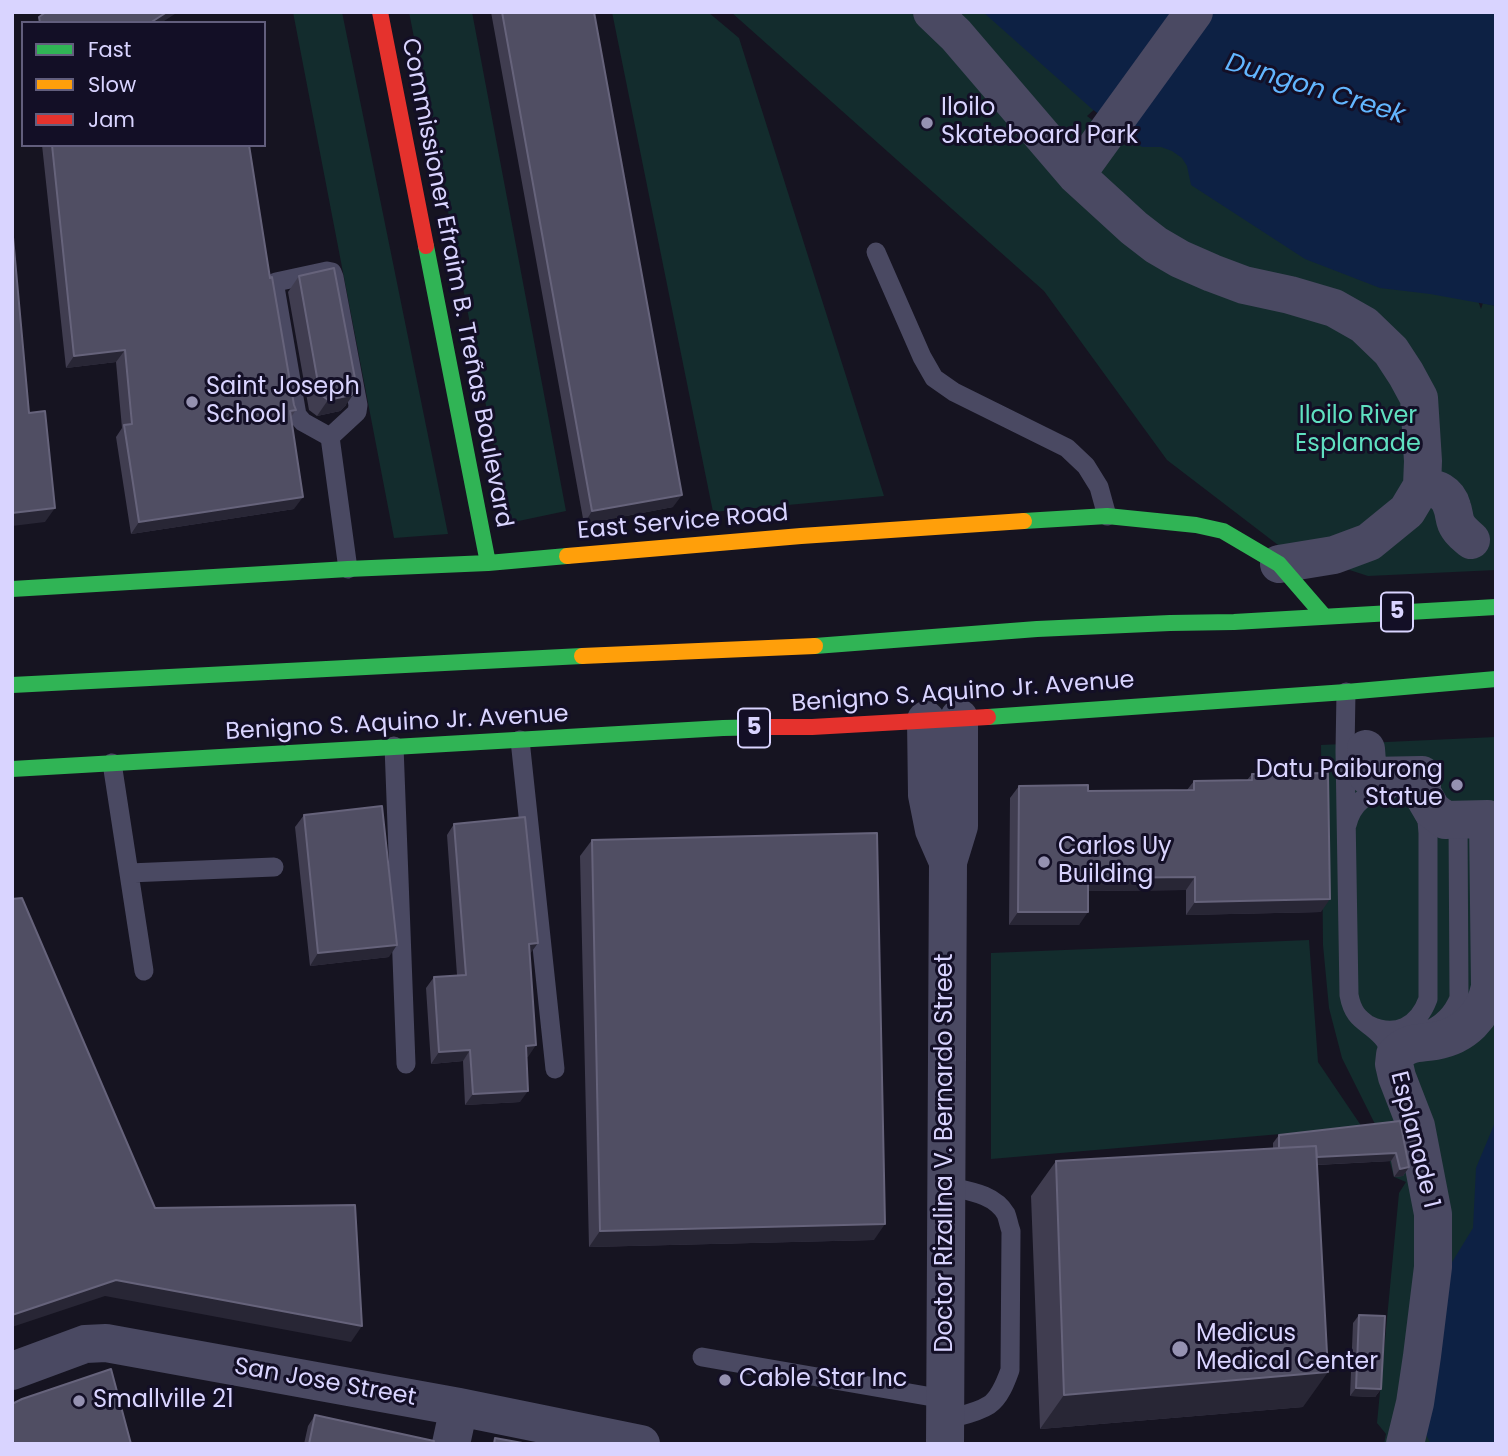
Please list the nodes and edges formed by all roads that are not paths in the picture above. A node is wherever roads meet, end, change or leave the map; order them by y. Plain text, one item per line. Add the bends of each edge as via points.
1 (380, 12) edge
2 (932, 12) edge
3 (1194, 12) edge
4 (1076, 175) junction
5 (876, 252) dead end
6 (330, 437) junction
7 (1422, 486) junction
8 (1107, 516) junction
9 (1471, 540) dead end
10 (488, 563) junction
11 (1279, 564) junction
12 (348, 569) junction
13 (12, 589) edge
14 (1496, 607) edge
15 (1324, 616) junction
16 (1496, 679) edge
17 (12, 685) edge
18 (1346, 692) junction
19 (942, 719) junction
20 (520, 740) junction
21 (394, 746) junction
22 (1366, 749) dead end
23 (112, 763) junction
24 (12, 769) edge
25 (1346, 838) junction
26 (274, 867) dead end
27 (129, 873) junction
28 (144, 971) dead end
29 (1362, 1021) junction
30 (1387, 1049) junction
31 (406, 1064) dead end
32 (555, 1069) dead end
33 (946, 1186) junction
34 (702, 1357) dead end
35 (12, 1371) edge
36 (459, 1407) junction
37 (945, 1421) edge
38 (451, 1444) edge
39 (641, 1444) edge
40 (1405, 1444) edge

1 - 10 main road, Commissioner Efraim B. Treñas Boulevard
2 - 4 street
3 - 4 street
4 - 7 street via 1134,228 1180,259 1244,285 1334,308 1364,325 1391,351 1419,398
5 - 8 lane via 934,378 1068,448 1086,466
6 - 6 lane via 357,412 358,405 334,277 327,271 276,282 275,287 297,415
6 - 12 lane
7 - 9 street via 1450,499 1455,522
7 - 11 street via 1407,511 1369,542 1334,555
8 - 10 main road, East Service Road
8 - 11 main road, East Service Road via 1223,531
10 - 12 main road, East Service Road
11 - 15 main road, East Service Road
12 - 13 main road, East Service Road
14 - 15 main road, 5
15 - 17 main road, 5
16 - 18 main road, Benigno S. Aquino Jr. Avenue / 5
18 - 19 main road, Benigno S. Aquino Jr. Avenue / 5
18 - 25 lane
19 - 20 main road, Benigno S. Aquino Jr. Avenue / 5
19 - 33 street, Doctor Rizalina V. Bernardo Street via 928,795 934,830 948,862
20 - 21 main road, Benigno S. Aquino Jr. Avenue / 5
20 - 32 lane
21 - 23 main road, Benigno S. Aquino Jr. Avenue / 5
21 - 31 lane
22 - 30 street, Esplanade 1 via 1368,776 1422,775 1422,793 1445,820 1488,819 1488,998 1456,1035 1415,1042 1395,1055
23 - 24 main road, Benigno S. Aquino Jr. Avenue / 5
23 - 27 lane
25 - 29 lane via 1349,995 1353,1011
25 - 29 lane via 1348,819 1356,805 1381,790 1402,792 1414,799 1427,821 1428,999 1424,1010 1405,1027 1383,1031
26 - 27 lane
27 - 28 lane
29 - 30 lane
30 - 40 street, Esplanade 1 via 1416,1126 1433,1214 1433,1267 1415,1404
33 - 37 street, Doctor Rizalina V. Bernardo Street
33 - 37 lane via 996,1202 1011,1231 1010,1370 991,1404
34 - 37 lane
35 - 36 street, San Jose Street via 85,1344 106,1343
36 - 38 street
36 - 39 street, San Jose Street

